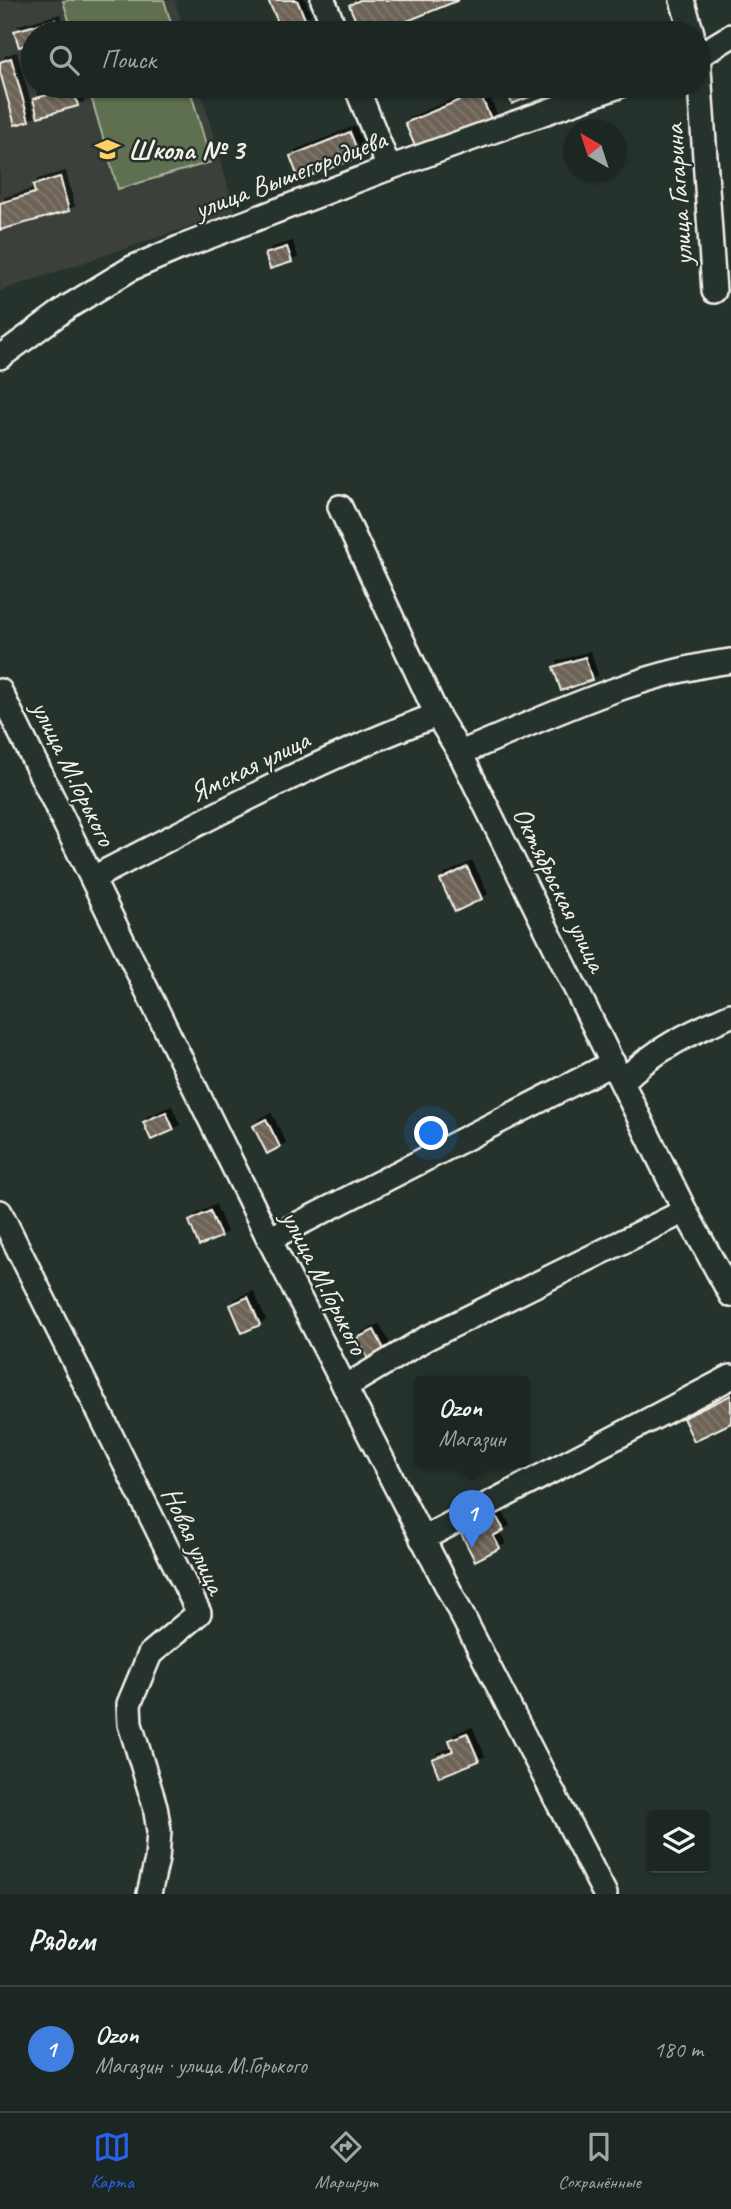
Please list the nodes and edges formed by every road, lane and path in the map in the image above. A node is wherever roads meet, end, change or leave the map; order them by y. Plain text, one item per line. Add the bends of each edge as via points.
1 (323, 0) edge
2 (682, 0) edge
3 (331, 21) edge
4 (688, 21) edge
5 (731, 36) edge
6 (710, 48) edge
7 (361, 98) edge
8 (585, 98) edge
9 (701, 98) edge
10 (389, 168) junction
11 (714, 291) dead end
12 (0, 357) edge
13 (340, 507) dead end
14 (731, 661) edge
15 (0, 691) edge
16 (436, 715) junction
17 (460, 753) junction
18 (93, 878) junction
19 (731, 1015) edge
20 (617, 1072) junction
21 (685, 1211) junction
22 (0, 1212) edge
23 (269, 1239) junction
24 (731, 1295) edge
25 (731, 1377) edge
26 (345, 1387) junction
27 (422, 1539) junction
28 (149, 1894) edge
29 (605, 1894) edge

1 - 3 street
2 - 4 street
5 - 6 street
7 - 10 street
8 - 10 street, улица Вышегородцева
9 - 11 street, улица Гагарина
10 - 12 street, улица Вышегородцева via 132,268
13 - 16 street, Октябрьская улица
14 - 17 street via 674,670
15 - 18 street, улица М.Горького
16 - 17 street, Октябрьская улица
16 - 18 street, Ямская улица via 300,772
17 - 20 street, Октябрьская улица
18 - 23 street, улица М.Горького
19 - 20 street
20 - 21 street, Октябрьская улица
20 - 23 street
21 - 24 street, Октябрьская улица
21 - 26 street via 425,1339
22 - 28 street, Новая улица via 200,1613 150,1654 129,1704 130,1724 159,1831
23 - 26 street, улица М.Горького
25 - 27 street
26 - 27 street, улица М.Горького
27 - 29 street, улица М.Горького

